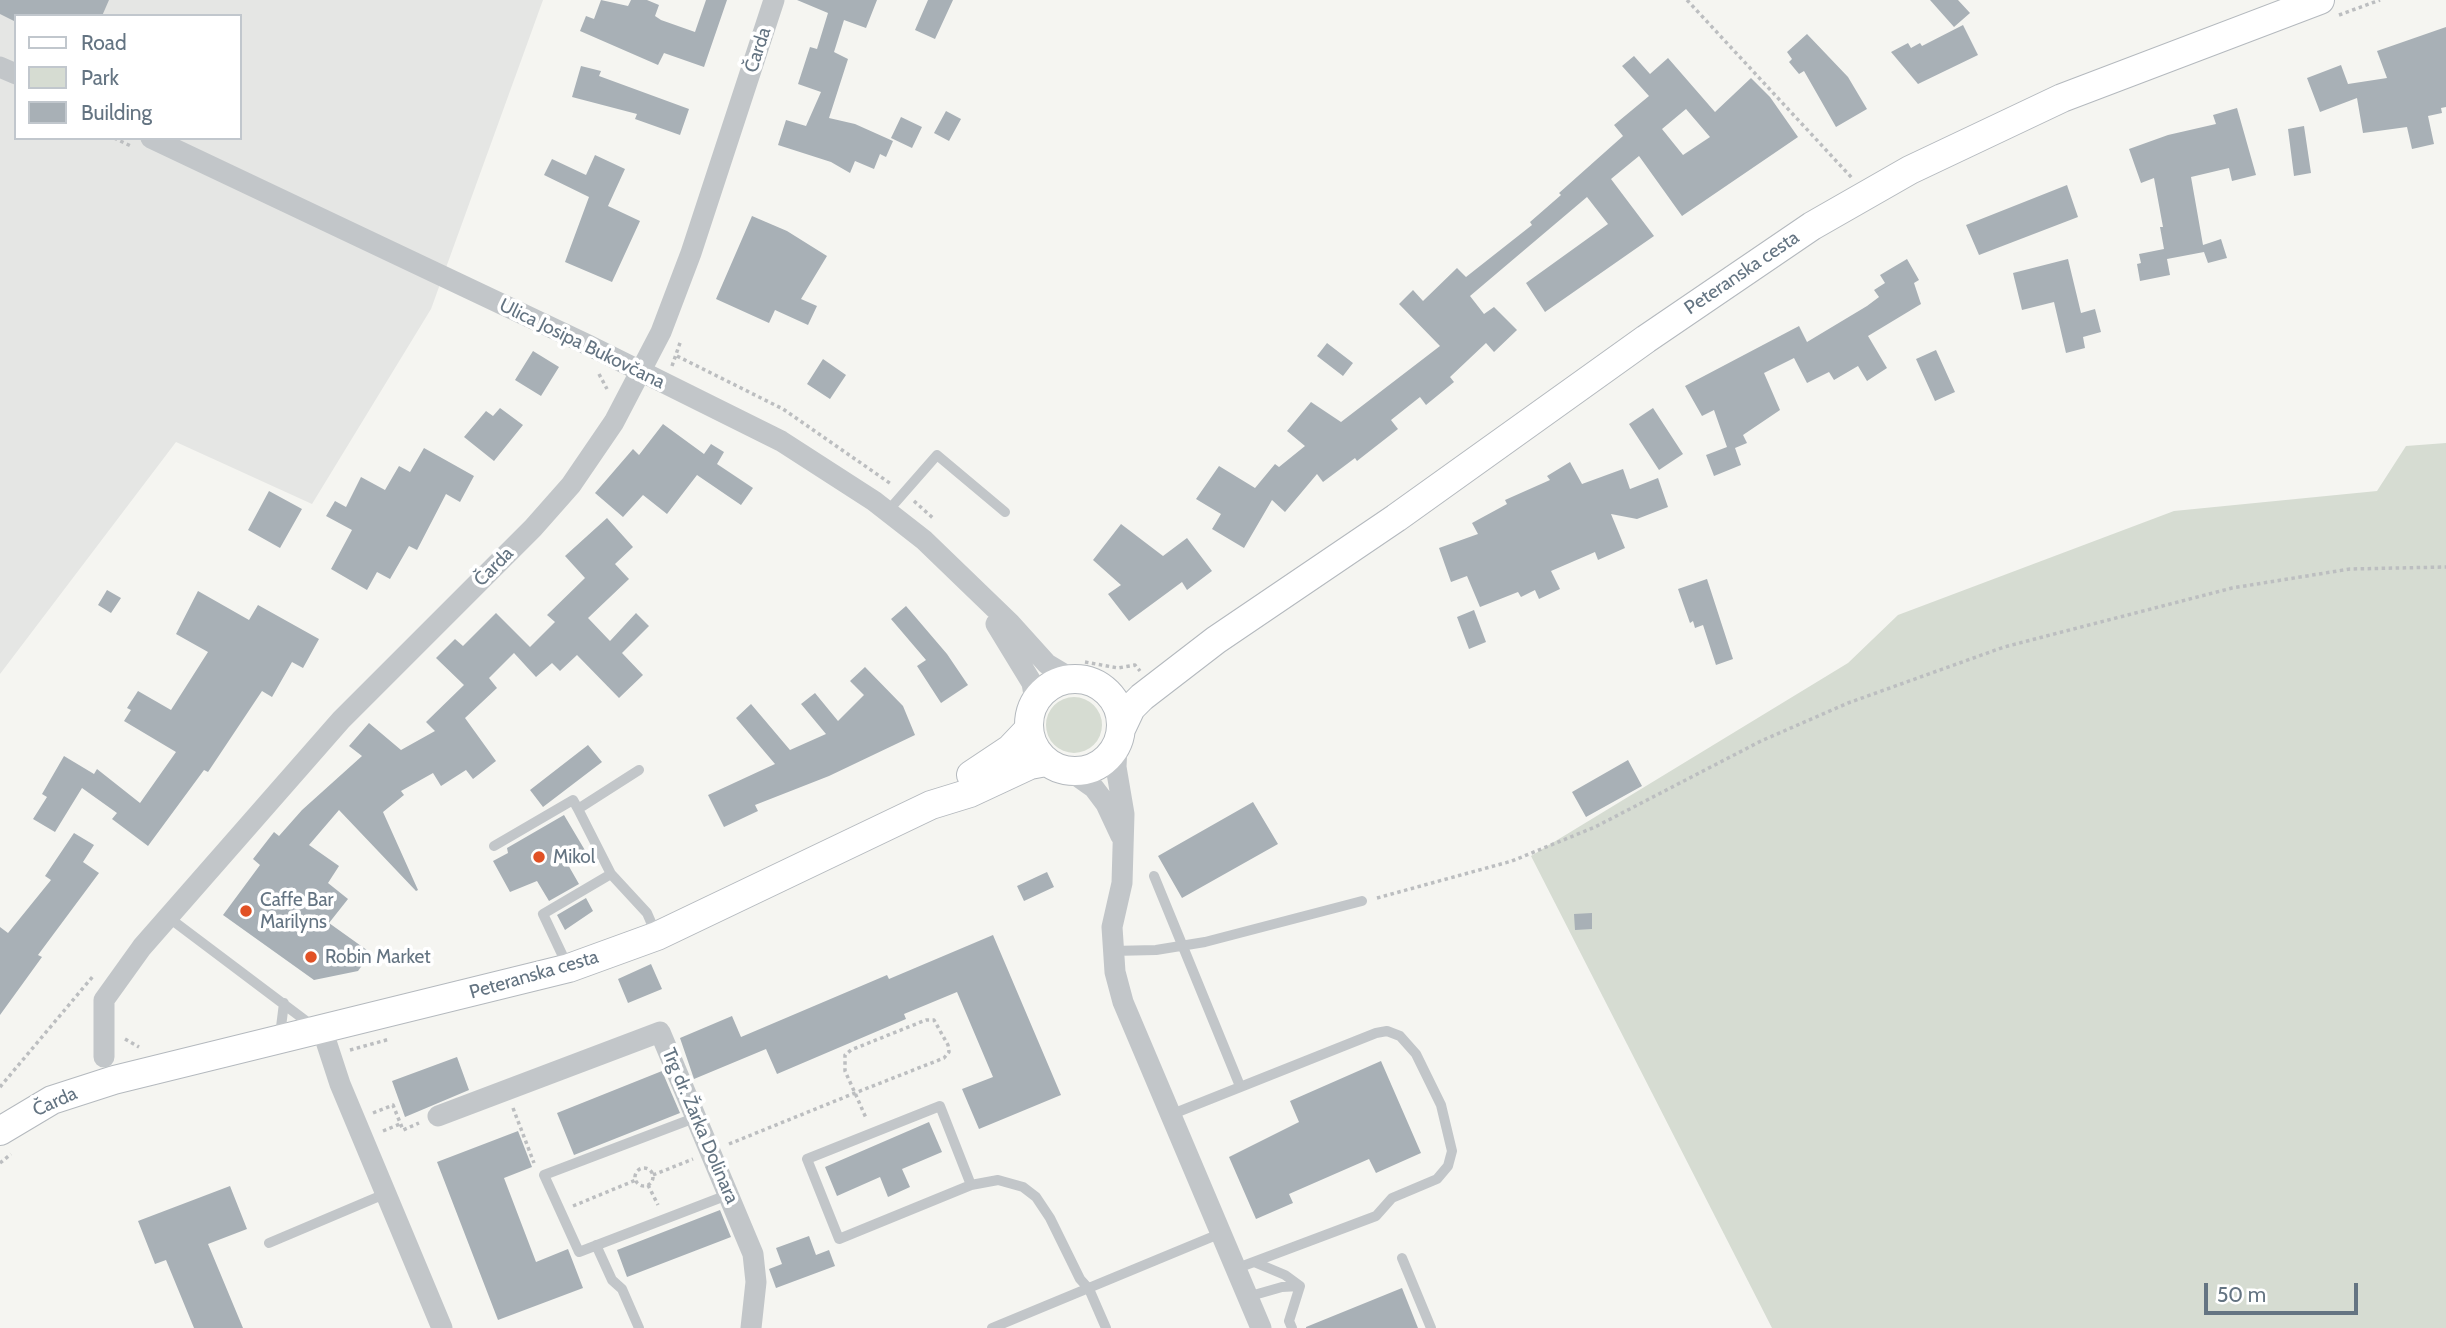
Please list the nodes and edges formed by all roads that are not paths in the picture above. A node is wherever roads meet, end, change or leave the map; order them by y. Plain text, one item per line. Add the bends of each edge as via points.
1 (774, 0) edge
2 (2320, 0) edge
3 (155, 140) edge
4 (640, 373) junction
5 (887, 512) junction
6 (1005, 512) dead end
7 (982, 598) junction
8 (1216, 640) junction
9 (1084, 681) junction
10 (1035, 701) junction
11 (1028, 729) junction
12 (1119, 736) junction
13 (1058, 767) junction
14 (639, 769) dead end
15 (931, 805) junction
16 (578, 809) junction
17 (1124, 841) junction
18 (494, 846) dead end
19 (611, 874) junction
20 (1154, 876) dead end
21 (1362, 901) road end
22 (168, 917) junction
23 (657, 936) junction
24 (1184, 946) junction
25 (1112, 951) junction
26 (569, 968) junction
27 (284, 1003) junction
28 (319, 1029) junction
29 (279, 1039) junction
30 (109, 1068) junction
31 (1240, 1086) junction
32 (1170, 1115) junction
33 (438, 1116) road end
34 (697, 1117) junction
35 (10, 1140) edge
36 (971, 1185) junction
37 (387, 1193) junction
38 (730, 1194) junction
39 (1219, 1234) junction
40 (269, 1243) dead end
41 (596, 1245) junction
42 (1402, 1258) dead end
43 (1244, 1266) junction
44 (1300, 1286) junction
45 (1089, 1289) junction
46 (1247, 1297) junction
47 (442, 1328) edge
48 (639, 1328) edge
49 (751, 1328) edge
50 (992, 1328) edge
51 (1106, 1328) edge
52 (1261, 1328) edge
53 (1292, 1328) edge
54 (1431, 1328) edge

1 - 4 street, Čarda via 691,253
2 - 8 main road, Peteranska cesta via 2062,98 1958,145 1866,194 1745,271
3 - 4 street, Ulica Josipa Bukovčana
4 - 5 street, Ulica Josipa Bukovčana via 781,441
4 - 22 street, Čarda via 571,485 341,720
5 - 6 lane via 937,455
5 - 7 street, Ulica Josipa Bukovčana via 924,540
7 - 9 street, Ulica Josipa Bukovčana via 1047,664
7 - 10 street, Ulica Josipa Bukovčana via 1020,659
8 - 9 main road, Peteranska cesta via 1116,684
8 - 12 main road, Peteranska cesta via 1131,708
9 - 10 main road via 1051,686
9 - 12 main road via 1115,702
10 - 11 main road
11 - 13 main road via 1032,743
11 - 15 main road, Peteranska cesta via 995,760
12 - 13 main road via 1097,766
12 - 17 street via 1116,767
13 - 15 main road, Peteranska cesta via 1030,765
13 - 17 street via 1094,788
14 - 16 lane
15 - 23 main road, Peteranska cesta
16 - 18 lane via 573,800
16 - 19 lane
17 - 25 street
19 - 23 lane via 647,913
19 - 26 lane via 543,914
20 - 24 lane
21 - 24 lane
22 - 27 lane
22 - 30 street, Čarda via 104,1000
23 - 26 main road, Peteranska cesta
24 - 25 lane
24 - 31 lane
25 - 32 street via 1124,1002
26 - 28 main road, Peteranska cesta
27 - 28 lane
27 - 29 lane
28 - 29 main road, Peteranska cesta
28 - 37 street
29 - 30 main road, Peteranska cesta
30 - 35 main road, Čarda via 52,1100
31 - 32 lane
31 - 43 lane via 1387,1031 1400,1036 1416,1054 1441,1105 1452,1143 1444,1172 1392,1198 1376,1216
32 - 39 street
33 - 34 street, Trg dr. Žarka Dolinara via 660,1032
34 - 38 street, Trg dr. Žarka Dolinara
34 - 41 lane via 544,1175 579,1252
36 - 36 lane via 839,1239 807,1159 940,1106
36 - 45 lane via 1012,1182 1036,1197
37 - 40 lane
37 - 47 street
38 - 41 lane
38 - 49 street, Trg dr. Žarka Dolinara via 753,1254 756,1282
39 - 43 street
39 - 45 lane
41 - 48 lane
42 - 54 lane
43 - 44 lane via 1285,1275
43 - 46 street
44 - 46 lane
44 - 53 lane via 1289,1321
45 - 50 lane
45 - 51 lane
46 - 52 street

